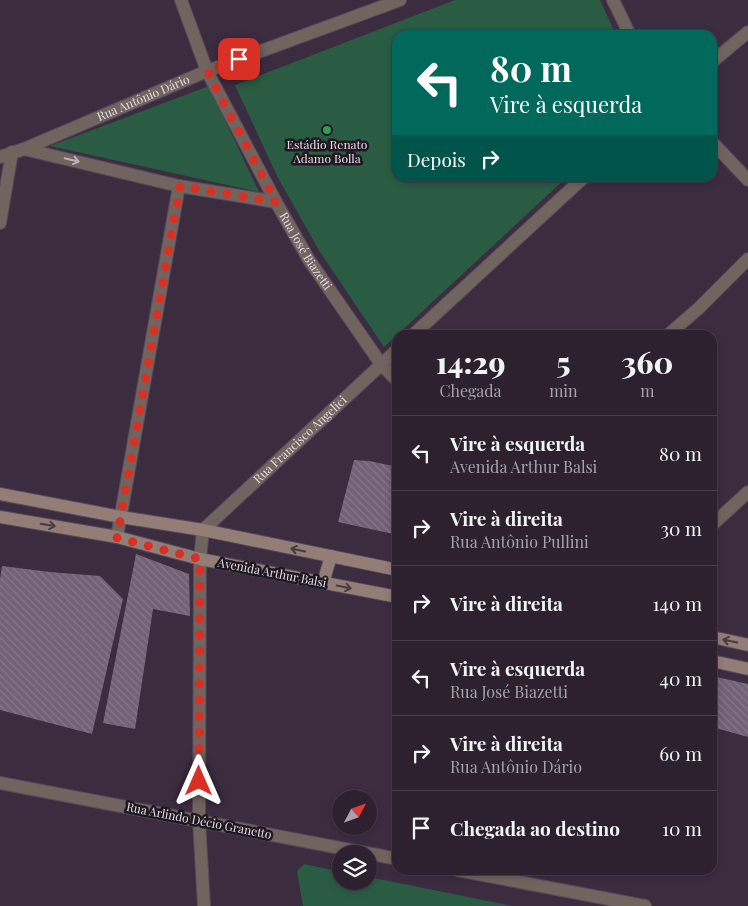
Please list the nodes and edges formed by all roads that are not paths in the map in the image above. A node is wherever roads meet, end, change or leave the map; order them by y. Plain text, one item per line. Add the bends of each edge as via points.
1 (181, 0) edge
2 (400, 0) edge
3 (613, 0) edge
4 (628, 30) edge
5 (748, 32) edge
6 (717, 58) edge
7 (207, 71) junction
8 (717, 147) edge
9 (18, 150) junction
10 (0, 157) edge
11 (748, 180) edge
12 (579, 182) edge
13 (180, 186) junction
14 (276, 202) junction
15 (0, 223) edge
16 (748, 259) edge
17 (418, 330) edge
18 (674, 330) edge
19 (392, 354) edge
20 (381, 364) junction
21 (392, 376) edge
22 (748, 492) edge
23 (0, 494) edge
24 (0, 517) edge
25 (121, 517) junction
26 (717, 520) edge
27 (203, 530) junction
28 (117, 538) junction
29 (330, 556) junction
30 (200, 559) junction
31 (392, 569) edge
32 (323, 583) junction
33 (392, 596) edge
34 (717, 638) edge
35 (748, 645) edge
36 (717, 662) edge
37 (748, 669) edge
38 (0, 783) edge
39 (199, 821) junction
40 (392, 858) edge
41 (483, 875) edge
42 (204, 906) edge
43 (645, 906) edge

1 - 7 street, Rua José Biazetti
2 - 7 street, Rua Antônio Dário
3 - 4 street
5 - 6 street
7 - 9 street, Rua Antônio Dário
7 - 14 street, Rua José Biazetti
8 - 11 street
9 - 10 street, Rua Antônio Dário
9 -> 13 street
9 - 15 street
12 - 17 street
13 - 14 street
13 - 25 street
14 - 20 street, Rua José Biazetti via 309,260
16 - 18 street
19 - 20 street, Rua Francisco Angelici
20 - 21 street, Rua José Biazetti
20 - 27 street, Rua Francisco Angelici
22 - 26 street
23 - 25 main road
24 -> 28 main road, Avenida Arthur Balsi
25 - 27 main road
25 - 28 street
29 -> 27 main road
27 - 30 street
28 - 30 main road, Avenida Arthur Balsi
29 - 31 main road
29 - 32 main road
30 - 32 main road, Avenida Arthur Balsi
30 - 39 street
32 -> 33 main road, Avenida Arthur Balsi
35 -> 34 main road
36 - 37 main road
38 - 39 street, Rua Arlindo Décio Granetto
39 - 40 street, Rua Arlindo Décio Granetto
39 - 42 street
41 - 43 street

